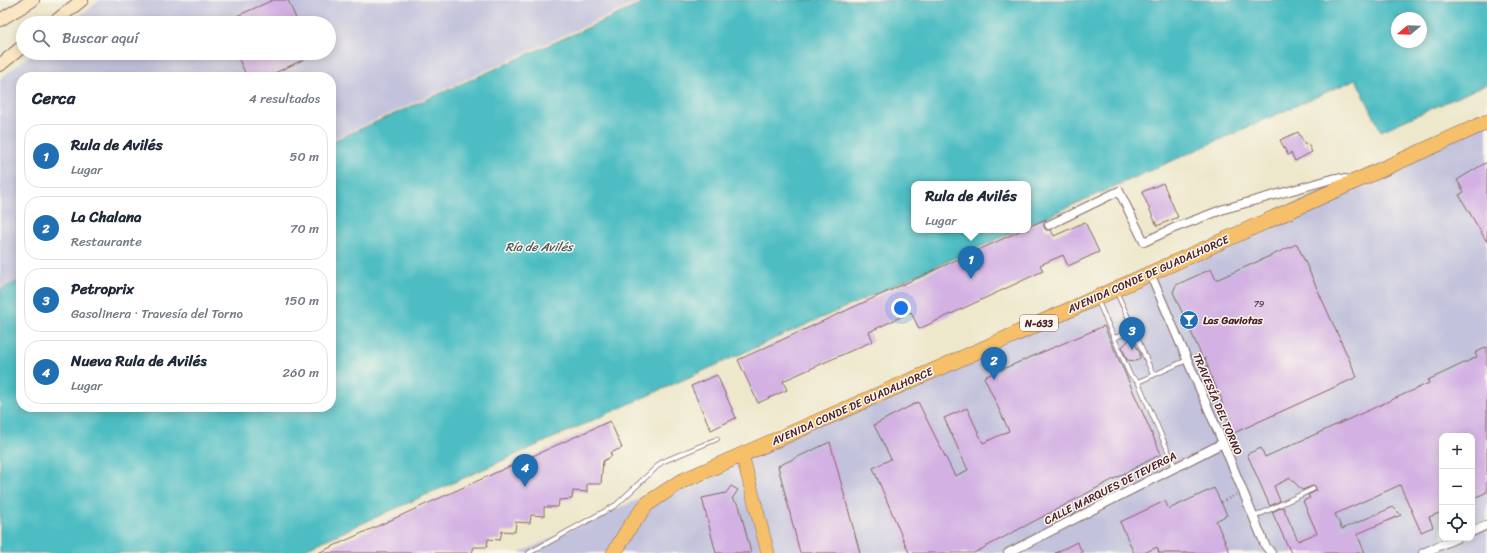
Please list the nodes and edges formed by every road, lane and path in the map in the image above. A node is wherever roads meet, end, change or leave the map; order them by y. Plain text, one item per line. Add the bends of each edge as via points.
1 (33, 0) edge
2 (82, 0) edge
3 (62, 16) edge
4 (0, 20) edge
5 (16, 51) edge
6 (0, 64) edge
7 (1487, 122) edge
8 (1357, 180) junction
9 (1049, 225) dead end
10 (1150, 273) junction
11 (1115, 289) junction
12 (1096, 297) junction
13 (1134, 330) junction
14 (1114, 338) junction
15 (1187, 360) junction
16 (1153, 375) junction
17 (1138, 382) junction
18 (717, 438) dead end
19 (1223, 443) junction
20 (742, 454) junction
21 (1175, 467) junction
22 (1313, 489) dead end
23 (1243, 491) junction
24 (1221, 502) dead end
25 (1254, 517) junction
26 (1487, 525) edge
27 (1475, 531) edge
28 (1450, 541) edge
29 (1264, 549) edge
30 (529, 553) edge
31 (614, 553) edge
32 (768, 553) edge
33 (1008, 553) edge
34 (1271, 553) edge
35 (1423, 553) edge

1 - 4 street
2 - 3 street
5 - 6 street
7 - 8 highway, AVENIDA CONDE DE GUADALHORCE / N-633
8 - 9 street via 1336,178 1224,209 1144,242 1119,191
8 - 10 highway, AVENIDA CONDE DE GUADALHORCE / N-633
10 - 11 highway, AVENIDA CONDE DE GUADALHORCE / N-633
10 - 15 street, TRAVESÍA DEL TORNO
11 - 12 highway, AVENIDA CONDE DE GUADALHORCE / N-633
11 - 13 lane
12 - 14 lane
12 - 20 highway, AVENIDA CONDE DE GUADALHORCE / N-633
13 - 14 lane
13 - 16 lane
14 - 17 lane via 1130,375
15 - 16 lane
15 - 19 street, TRAVESÍA DEL TORNO
16 - 17 lane
17 - 21 lane
18 - 30 lane via 662,462 616,505
19 - 21 street, CALLE MARQUES DE TEVERGA
19 - 23 street, TRAVESÍA DEL TORNO
20 - 31 highway, AVENIDA CONDE DE GUADALHORCE / N-633 via 680,482 647,504
20 - 32 main road
21 - 33 street, CALLE MARQUES DE TEVERGA
22 - 25 lane
23 - 24 path
23 - 25 street, TRAVESÍA DEL TORNO
25 - 29 street, TRAVESÍA DEL TORNO
26 - 27 street
28 - 35 street
29 - 34 street, TRAVESÍA DEL TORNO

